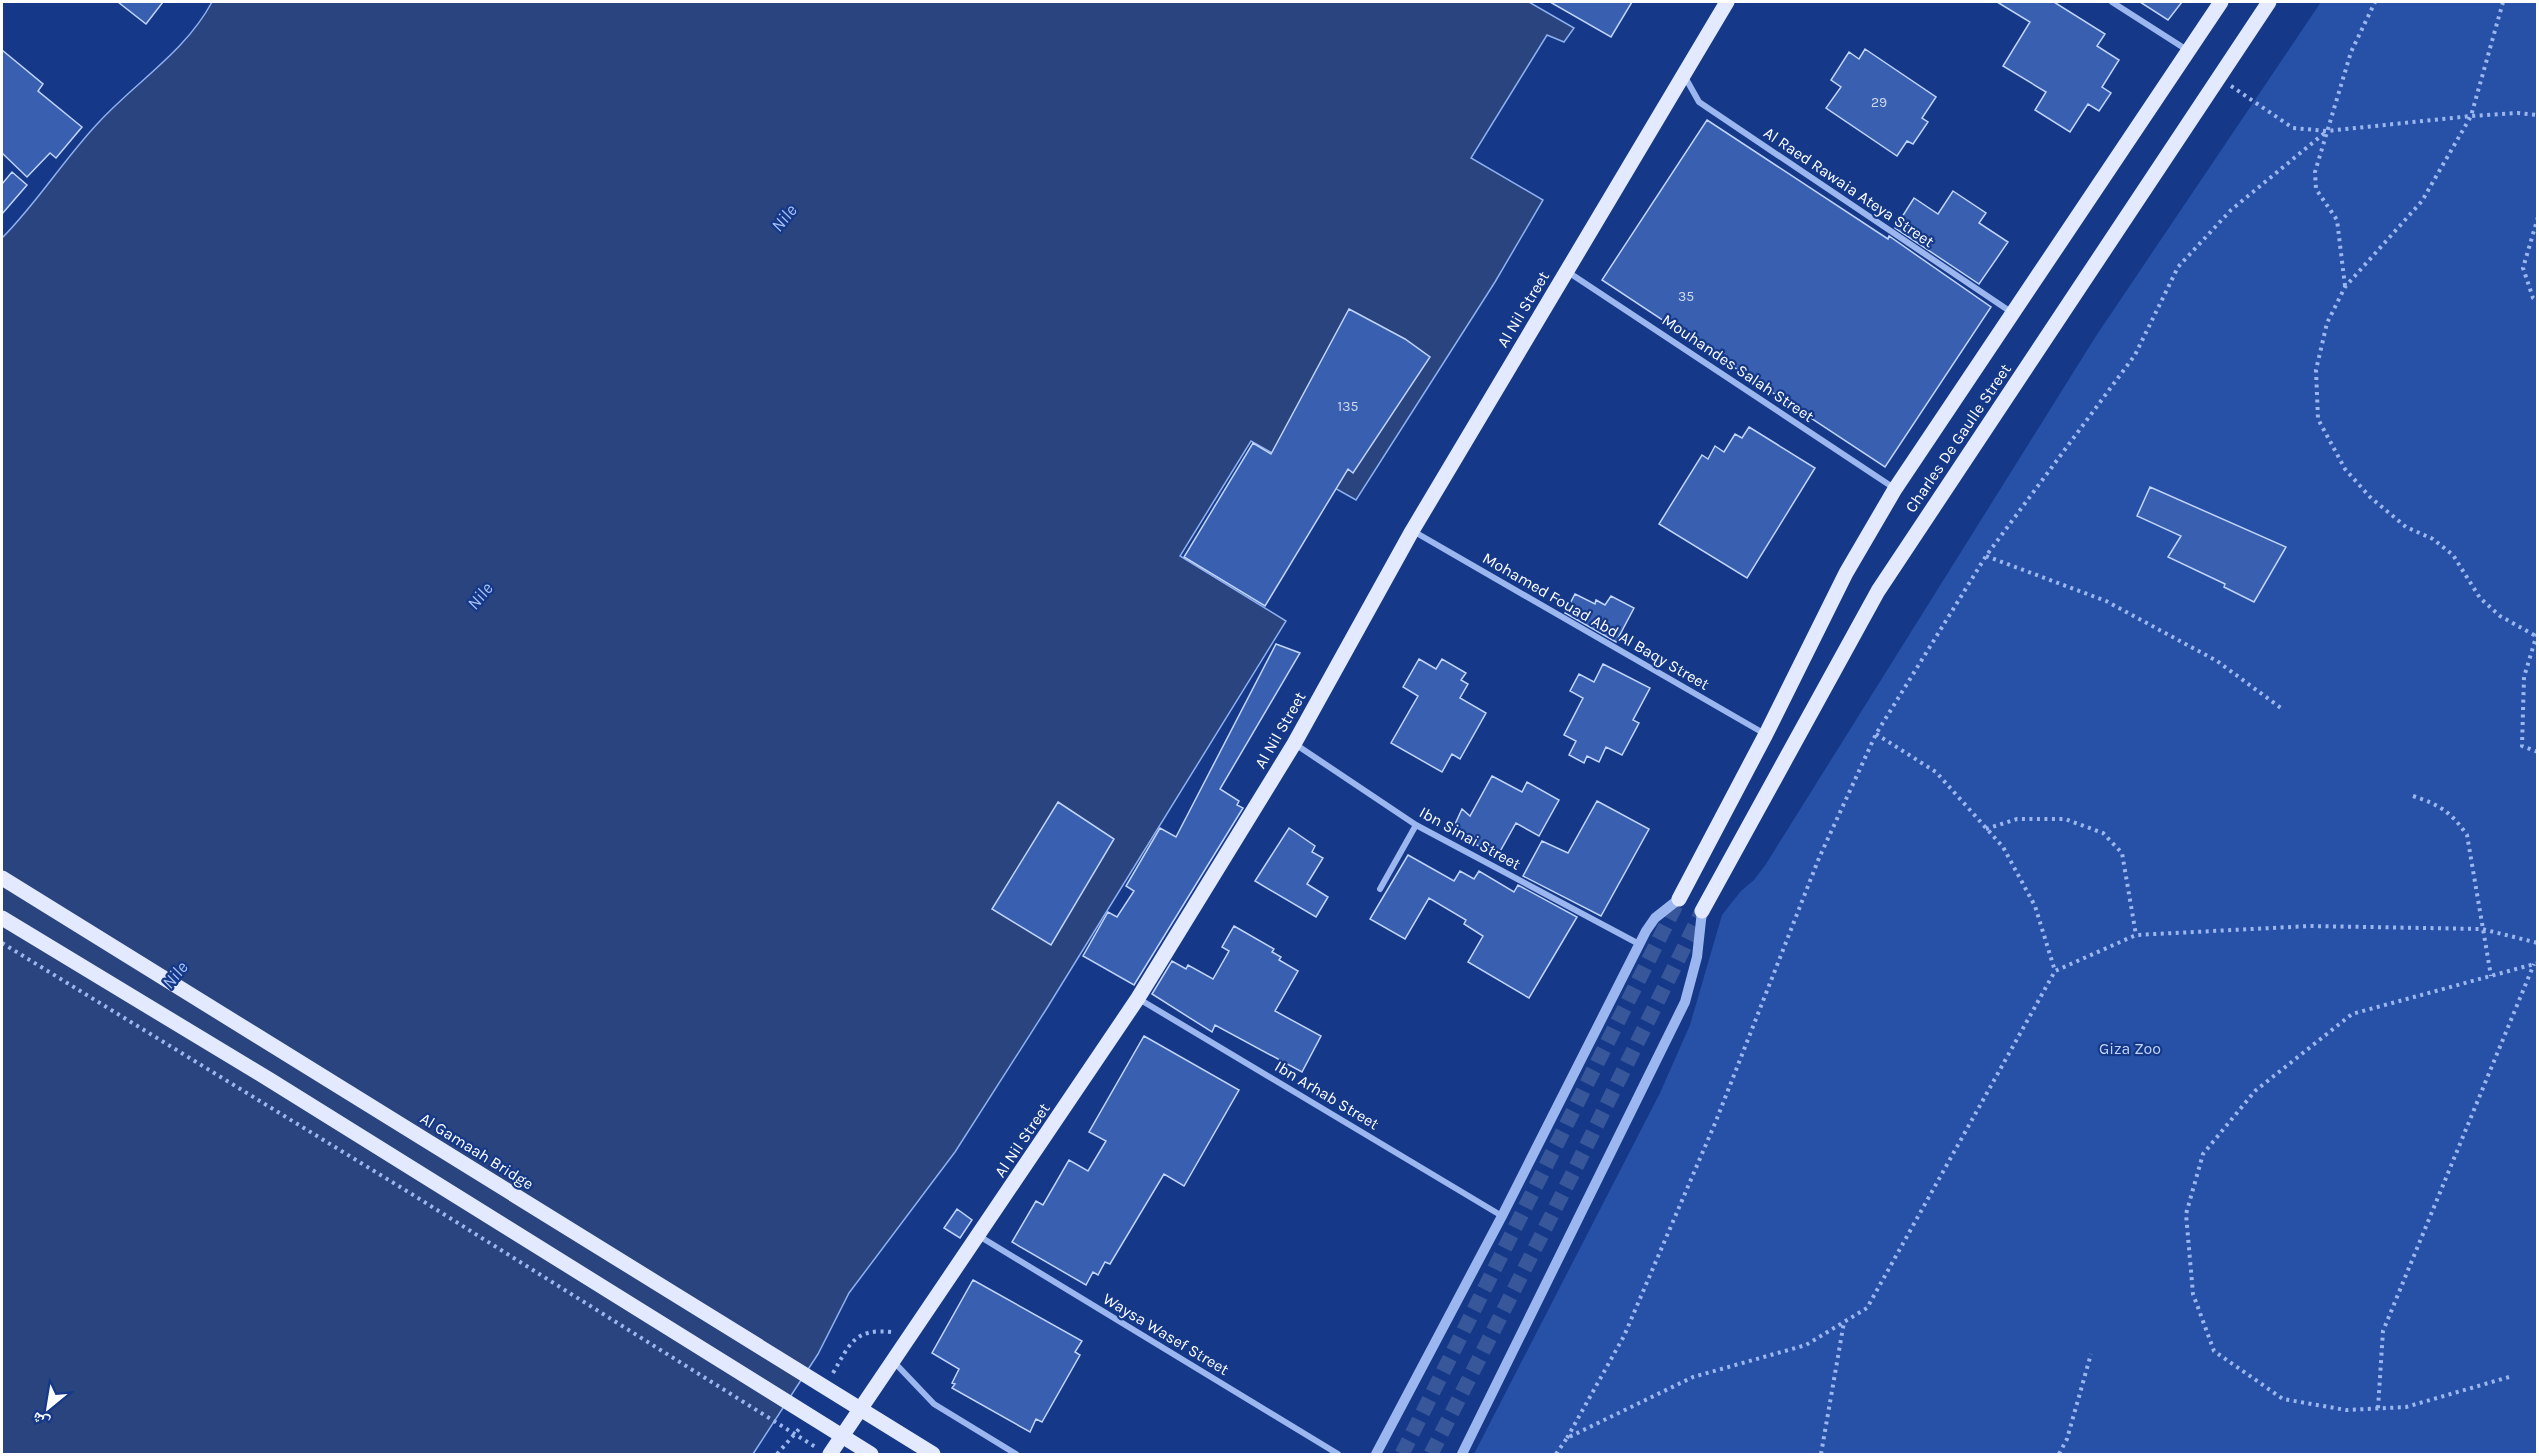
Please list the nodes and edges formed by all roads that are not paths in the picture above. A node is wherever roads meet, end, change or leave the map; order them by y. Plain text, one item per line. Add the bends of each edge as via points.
1 (1727, 2) edge
2 (2112, 2) edge
3 (2221, 2) edge
4 (2269, 2) edge
5 (2187, 51) junction
6 (1684, 74) junction
7 (1566, 270) junction
8 (2011, 312) junction
9 (1895, 489) junction
10 (1412, 531) junction
11 (1766, 734) junction
12 (1294, 744) junction
13 (1416, 825) junction
14 (2, 878) edge
15 (1380, 889) dead end
16 (1679, 899) joint
17 (1702, 911) joint
18 (2, 918) edge
19 (1639, 945) junction
20 (1138, 998) junction
21 (1502, 1216) junction
22 (979, 1236) junction
23 (893, 1361) junction
24 (825, 1452) edge
25 (871, 1455) edge
26 (933, 1455) edge
27 (1016, 1455) edge
28 (1338, 1455) edge
29 (1376, 1455) edge
30 (1462, 1455) edge

1 - 6 main road, Al Nil Street
2 - 5 street
3 - 5 main road, Charles De Gaulle Street
4 - 17 main road, Charles De Gaulle Street via 1878,591
5 - 8 main road, Charles De Gaulle Street
6 - 7 main road, Al Nil Street
6 - 8 street, Al Raed Rawaia Ateya Street via 1699,102
7 - 9 street, Mouhandes Salah Street
7 - 10 main road, Al Nil Street
8 - 9 main road, Charles De Gaulle Street
9 - 11 main road, Charles De Gaulle Street via 1846,573
10 - 11 street, Mohamed Fouad Abd Al Baqy Street
10 - 12 main road, Al Nil Street
11 - 16 main road, Charles De Gaulle Street
12 - 13 street, Ibn Sinai Street
12 - 20 main road, Al Nil Street
13 - 15 street
13 - 19 street, Ibn Sinai Street
14 - 26 main road, Al Gamaah Bridge, bridge
16 - 19 street via 1655,918
17 - 30 street via 1697,957 1685,1002
18 - 25 main road, bridge via 270,1080
19 - 21 street
20 - 21 street, Ibn Arhab Street
20 - 22 main road, Al Nil Street
21 - 29 street
22 - 23 main road, Al Nil Street
22 - 28 street, Waysa Wasef Street
23 - 24 main road, Al Nil Street
23 - 27 street via 934,1404

